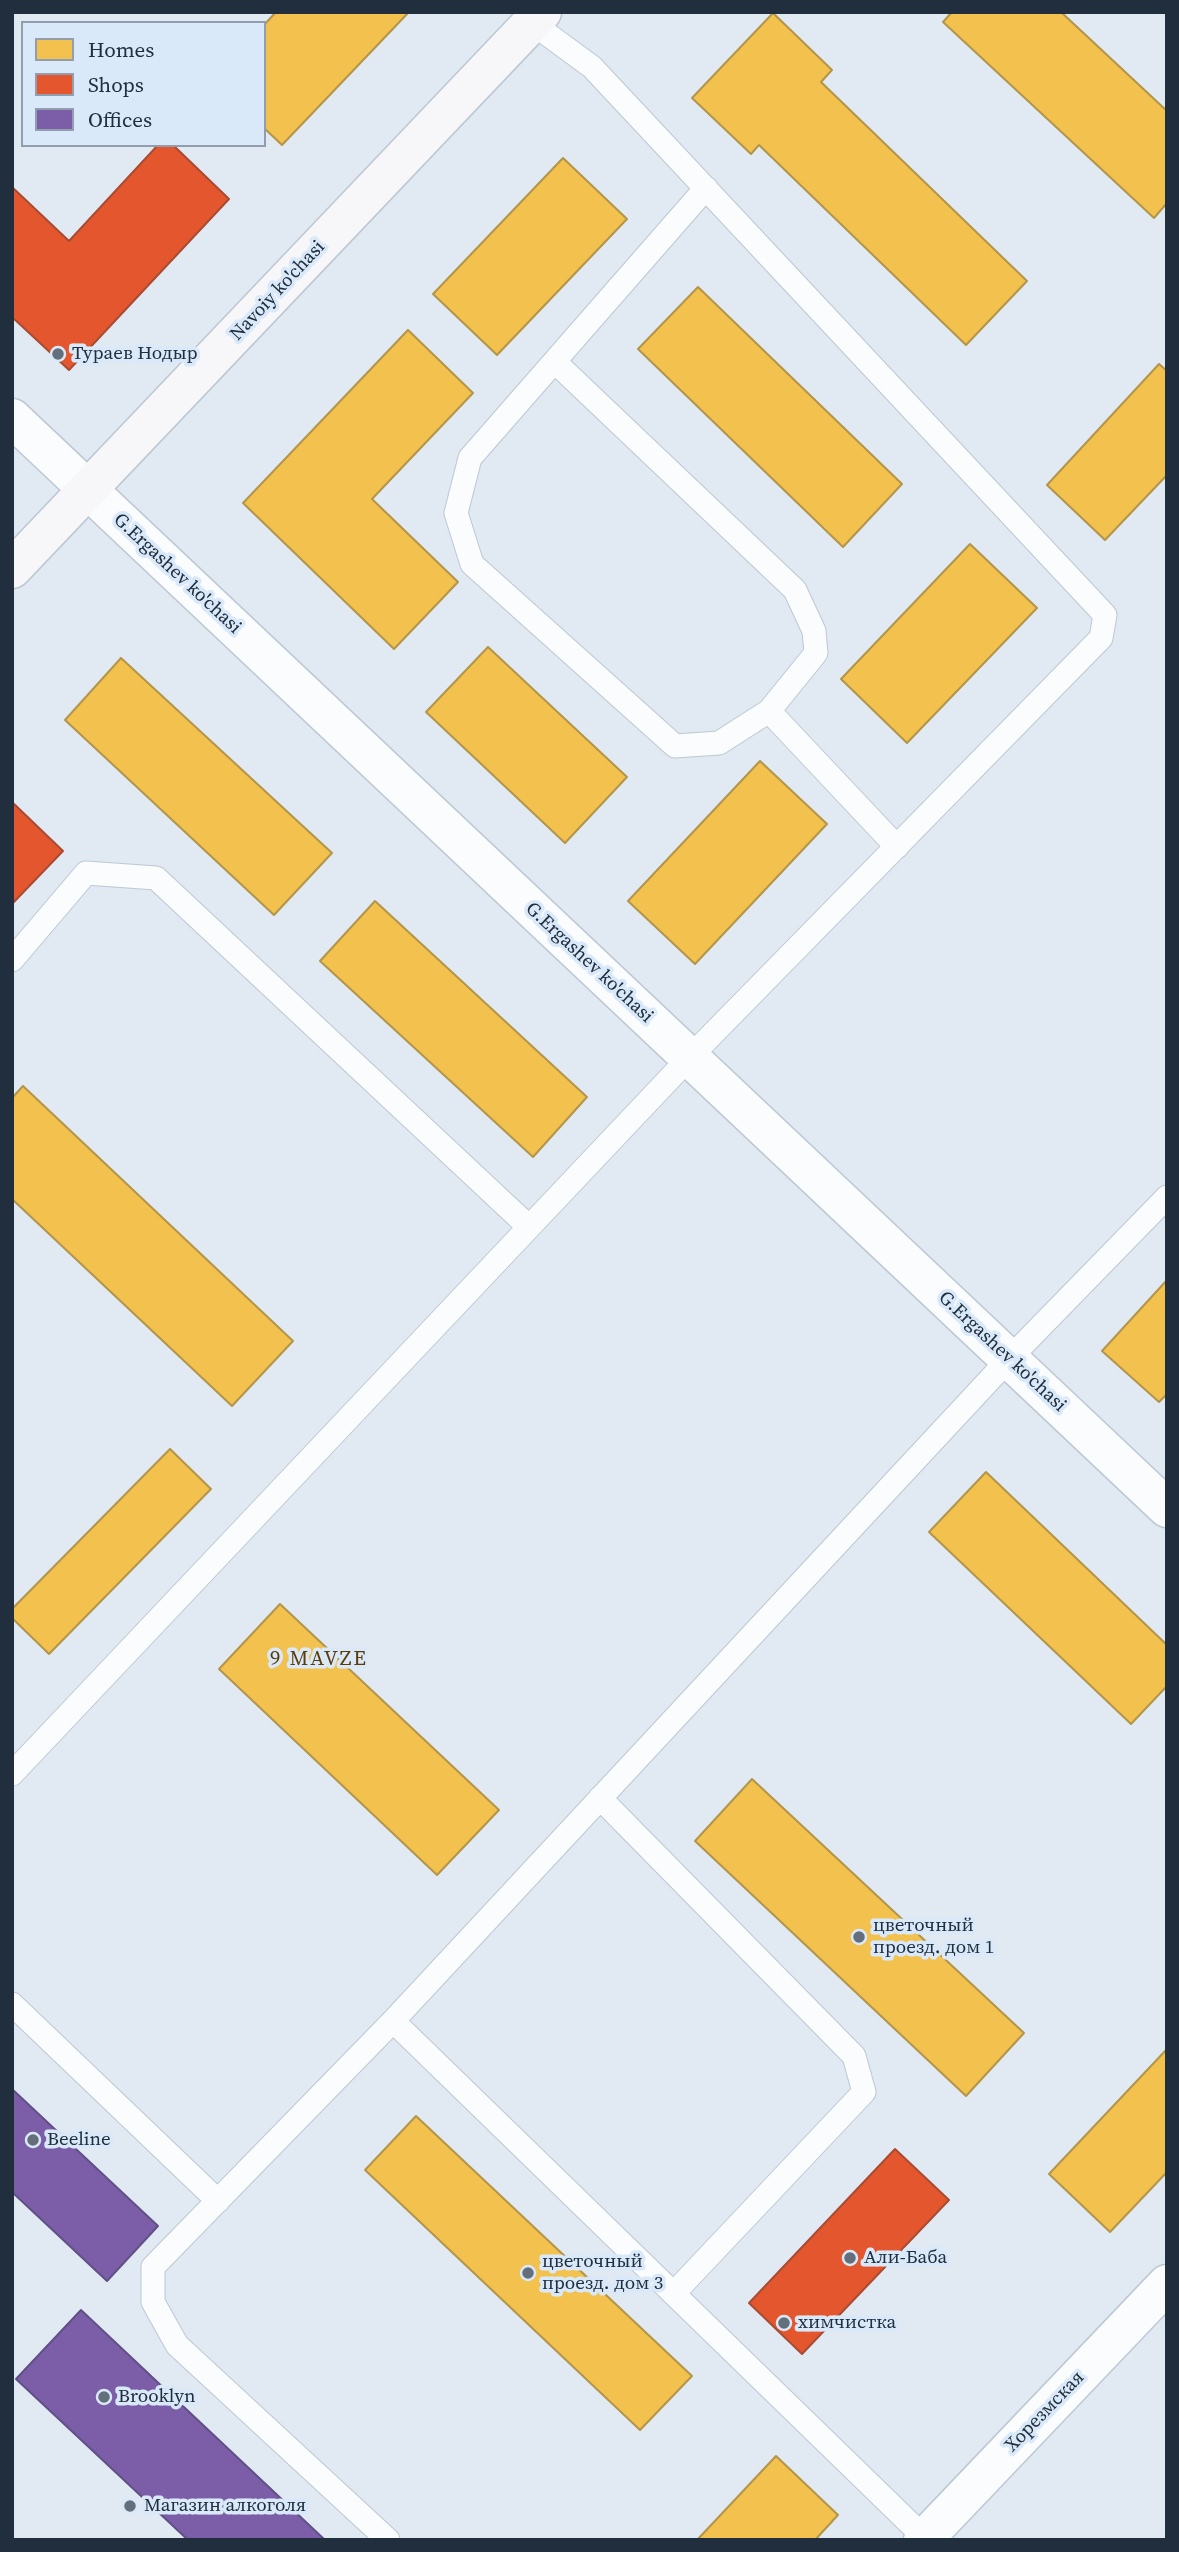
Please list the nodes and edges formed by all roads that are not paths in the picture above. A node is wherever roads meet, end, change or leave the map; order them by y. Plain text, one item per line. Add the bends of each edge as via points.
1 (537, 17) edge
2 (706, 188) junction
3 (555, 362) junction
4 (12, 418) edge
5 (89, 491) junction
6 (12, 569) edge
7 (769, 711) junction
8 (897, 847) junction
9 (12, 960) edge
10 (690, 1057) junction
11 (1167, 1197) edge
12 (529, 1227) junction
13 (1009, 1359) junction
14 (1167, 1508) edge
15 (12, 1774) edge
16 (600, 1798) junction
17 (12, 2004) edge
18 (393, 2021) junction
19 (218, 2201) junction
20 (1167, 2284) edge
21 (674, 2293) junction
22 (924, 2539) edge
23 (388, 2540) edge

1 - 2 lane via 592,67
1 - 5 main road, Navoiy ko'chasi
2 - 3 lane
2 - 8 lane via 1105,615 1101,638
3 - 7 lane via 795,590 814,631 816,653
3 - 7 lane via 470,458 456,513 472,565 675,747 719,743
4 - 5 street, G.Ergashev ko'chasi
5 - 6 main road, Navoiy ko'chasi
5 - 10 street, G.Ergashev ko'chasi
7 - 8 lane
8 - 10 lane
9 - 12 lane via 86,873 156,878
10 - 12 lane
10 - 13 street, G.Ergashev ko'chasi
11 - 13 lane
12 - 15 lane
13 - 14 street, G.Ergashev ko'chasi
13 - 16 lane
16 - 18 lane
16 - 21 lane via 854,2056 864,2092
17 - 19 lane
18 - 19 lane
18 - 21 lane
19 - 23 lane via 153,2267 153,2302 177,2345
20 - 22 street, Хорезмская
21 - 22 lane

